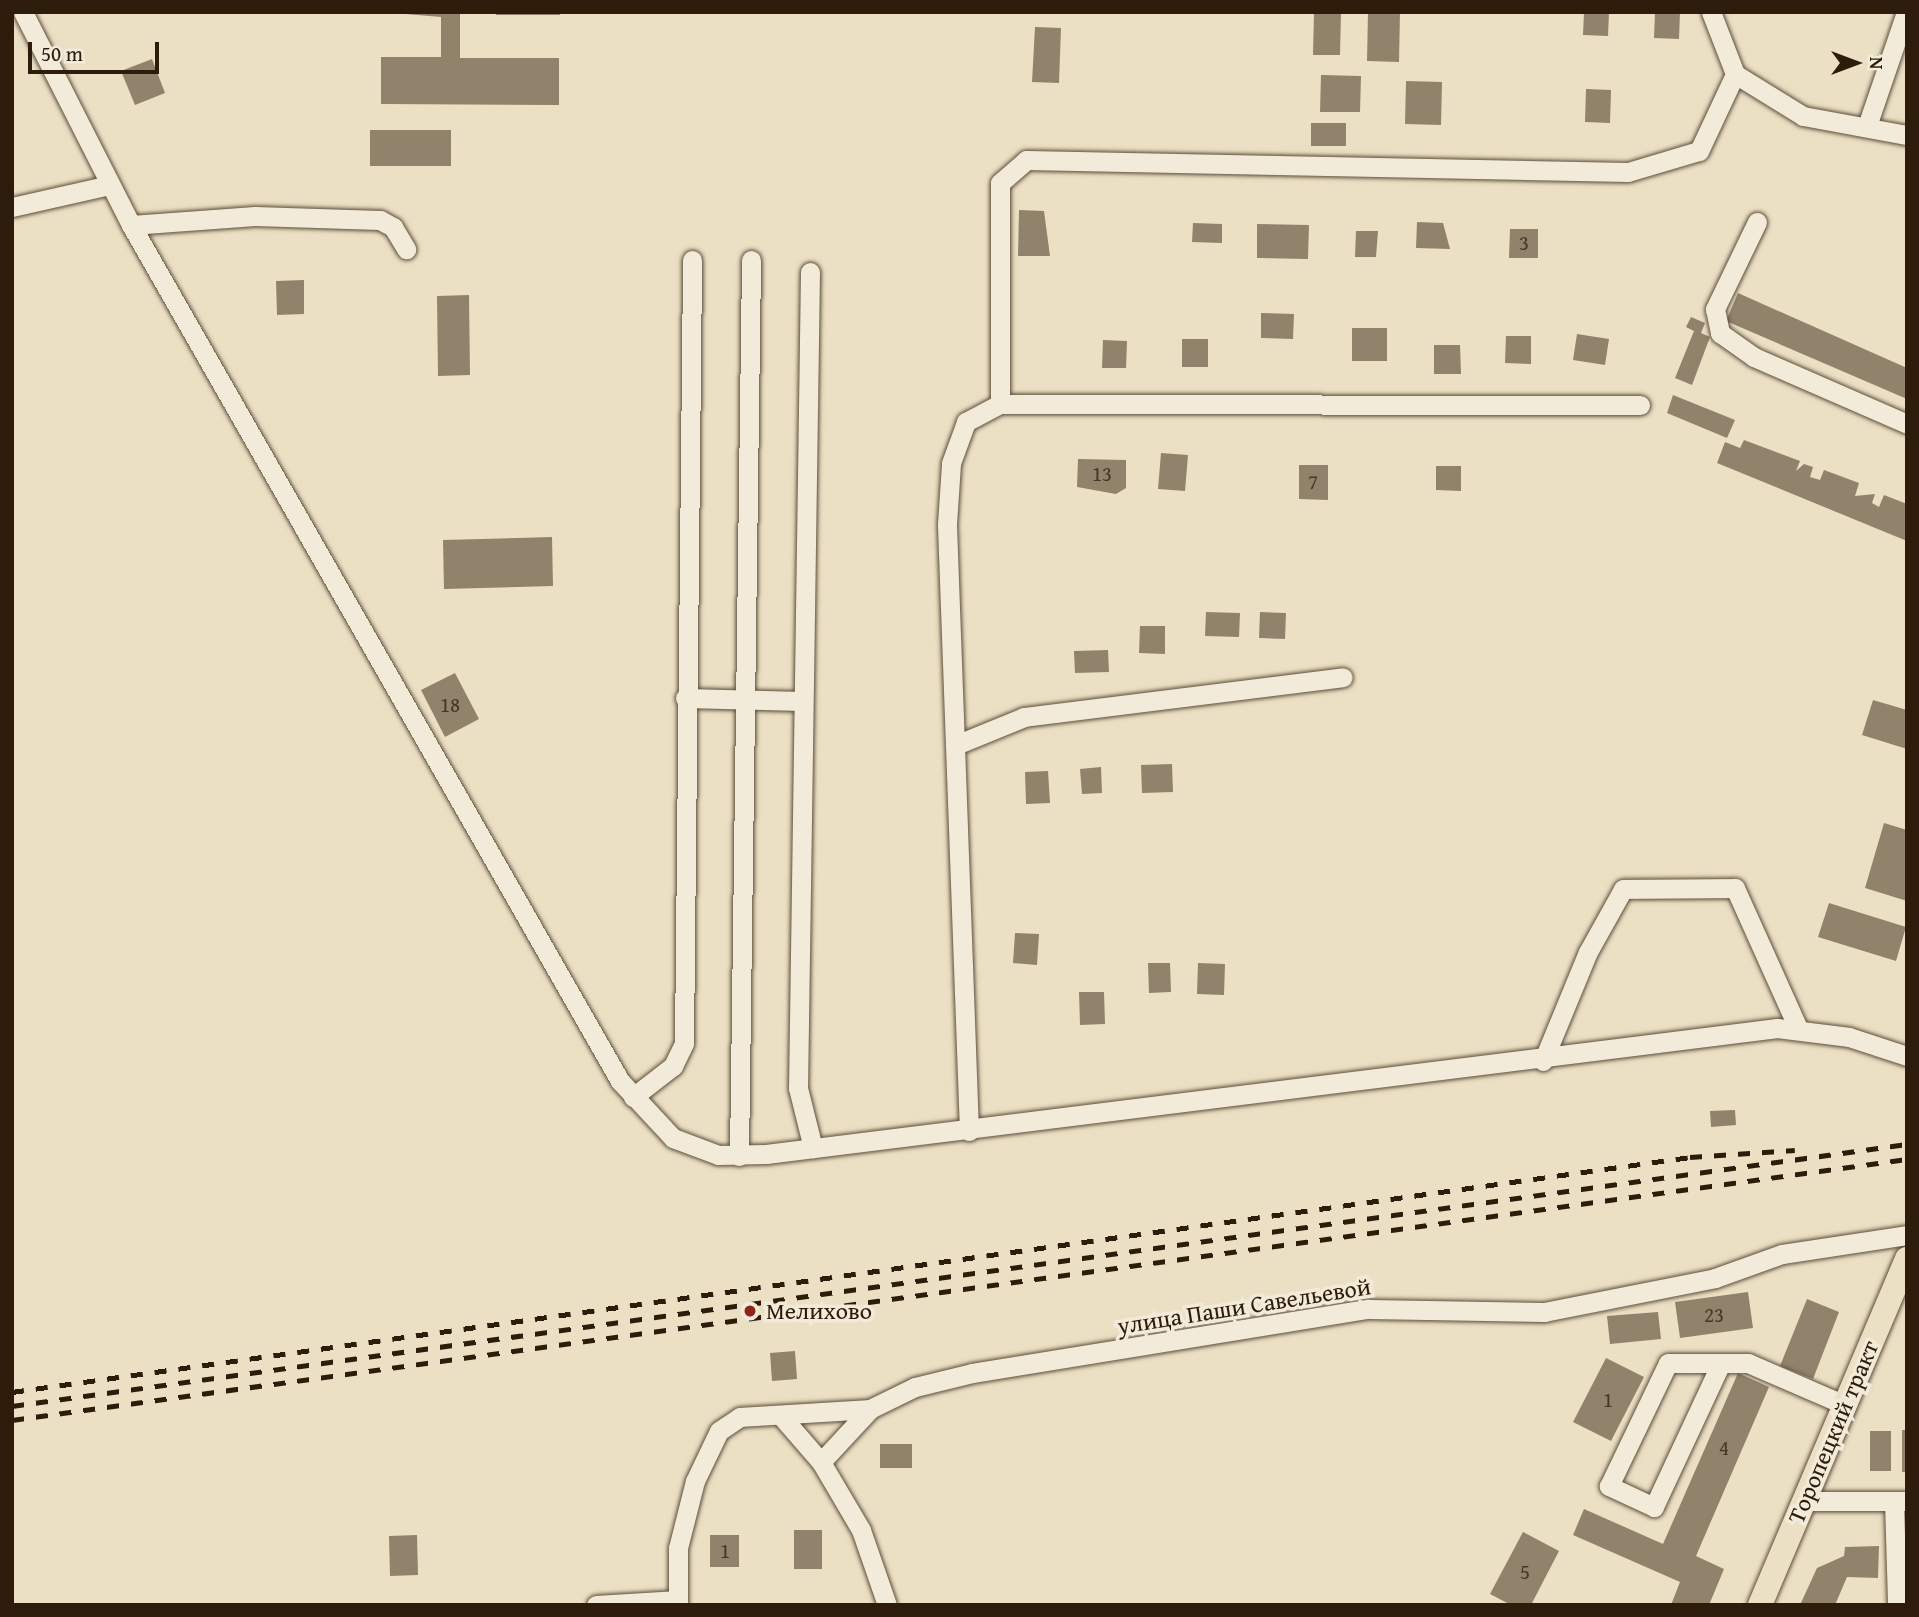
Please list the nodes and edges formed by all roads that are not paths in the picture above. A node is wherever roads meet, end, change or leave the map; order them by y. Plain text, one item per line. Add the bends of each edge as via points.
1 (23, 12) edge
2 (1711, 12) edge
3 (1906, 12) edge
4 (1735, 74) junction
5 (1867, 126) junction
6 (1907, 135) edge
7 (110, 185) junction
8 (12, 207) edge
9 (1757, 222) dead end
10 (131, 225) junction
11 (406, 249) dead end
12 (692, 260) dead end
13 (751, 260) dead end
14 (810, 272) dead end
15 (1000, 404) junction
16 (1640, 405) dead end
17 (1907, 424) edge
18 (1343, 677) dead end
19 (685, 698) junction
20 (743, 699) junction
21 (803, 701) junction
22 (958, 744) junction
23 (1798, 1028) junction
24 (1907, 1056) edge
25 (1543, 1061) junction
26 (634, 1097) junction
27 (969, 1131) junction
28 (813, 1149) junction
29 (739, 1156) junction
30 (1907, 1235) edge
31 (1907, 1259) edge
32 (1721, 1363) junction
33 (1845, 1405) junction
34 (870, 1409) junction
35 (782, 1417) junction
36 (821, 1462) junction
37 (1804, 1501) junction
38 (1900, 1501) edge
39 (678, 1602) edge
40 (596, 1605) edge
41 (887, 1605) edge
42 (1760, 1605) edge
43 (1897, 1605) edge

1 - 7 street
2 - 4 street
3 - 5 street
4 - 5 street via 1804,117
4 - 15 street via 1699,151 1628,172 1026,160 1000,183
5 - 6 street
7 - 8 street
7 - 10 street
9 - 17 street via 1715,309 1720,333 1754,356
10 - 11 street via 255,216 380,220 393,227
10 - 26 street
12 - 19 street
13 - 20 street
14 - 21 street
15 - 16 street
15 - 22 street via 966,422 951,463 947,524
18 - 22 street via 1024,717
19 - 20 street
19 - 26 street via 684,1043 673,1066
20 - 21 street
20 - 29 street
21 - 28 street via 798,1088
22 - 27 street
23 - 24 street
23 - 25 street
23 - 25 street via 1735,888 1623,889 1583,963
25 - 27 street
26 - 29 street via 673,1138
27 - 28 street
28 - 29 street
30 - 34 street, улица Паши Савельевой via 1782,1254 1715,1278 1544,1312 1369,1309 972,1373 915,1387
31 - 33 main road, Торопецкий тракт
32 - 32 street via 1668,1363 1609,1486 1654,1507
32 - 33 street via 1748,1363
33 - 37 main road, Торопецкий тракт
34 - 35 street
34 - 36 street, улица Паши Савельевой
35 - 36 street
35 - 39 street via 740,1417 708,1448 678,1548
36 - 41 street via 861,1530
37 - 38 street
37 - 42 main road, Торопецкий тракт
38 - 43 street
39 - 40 street

